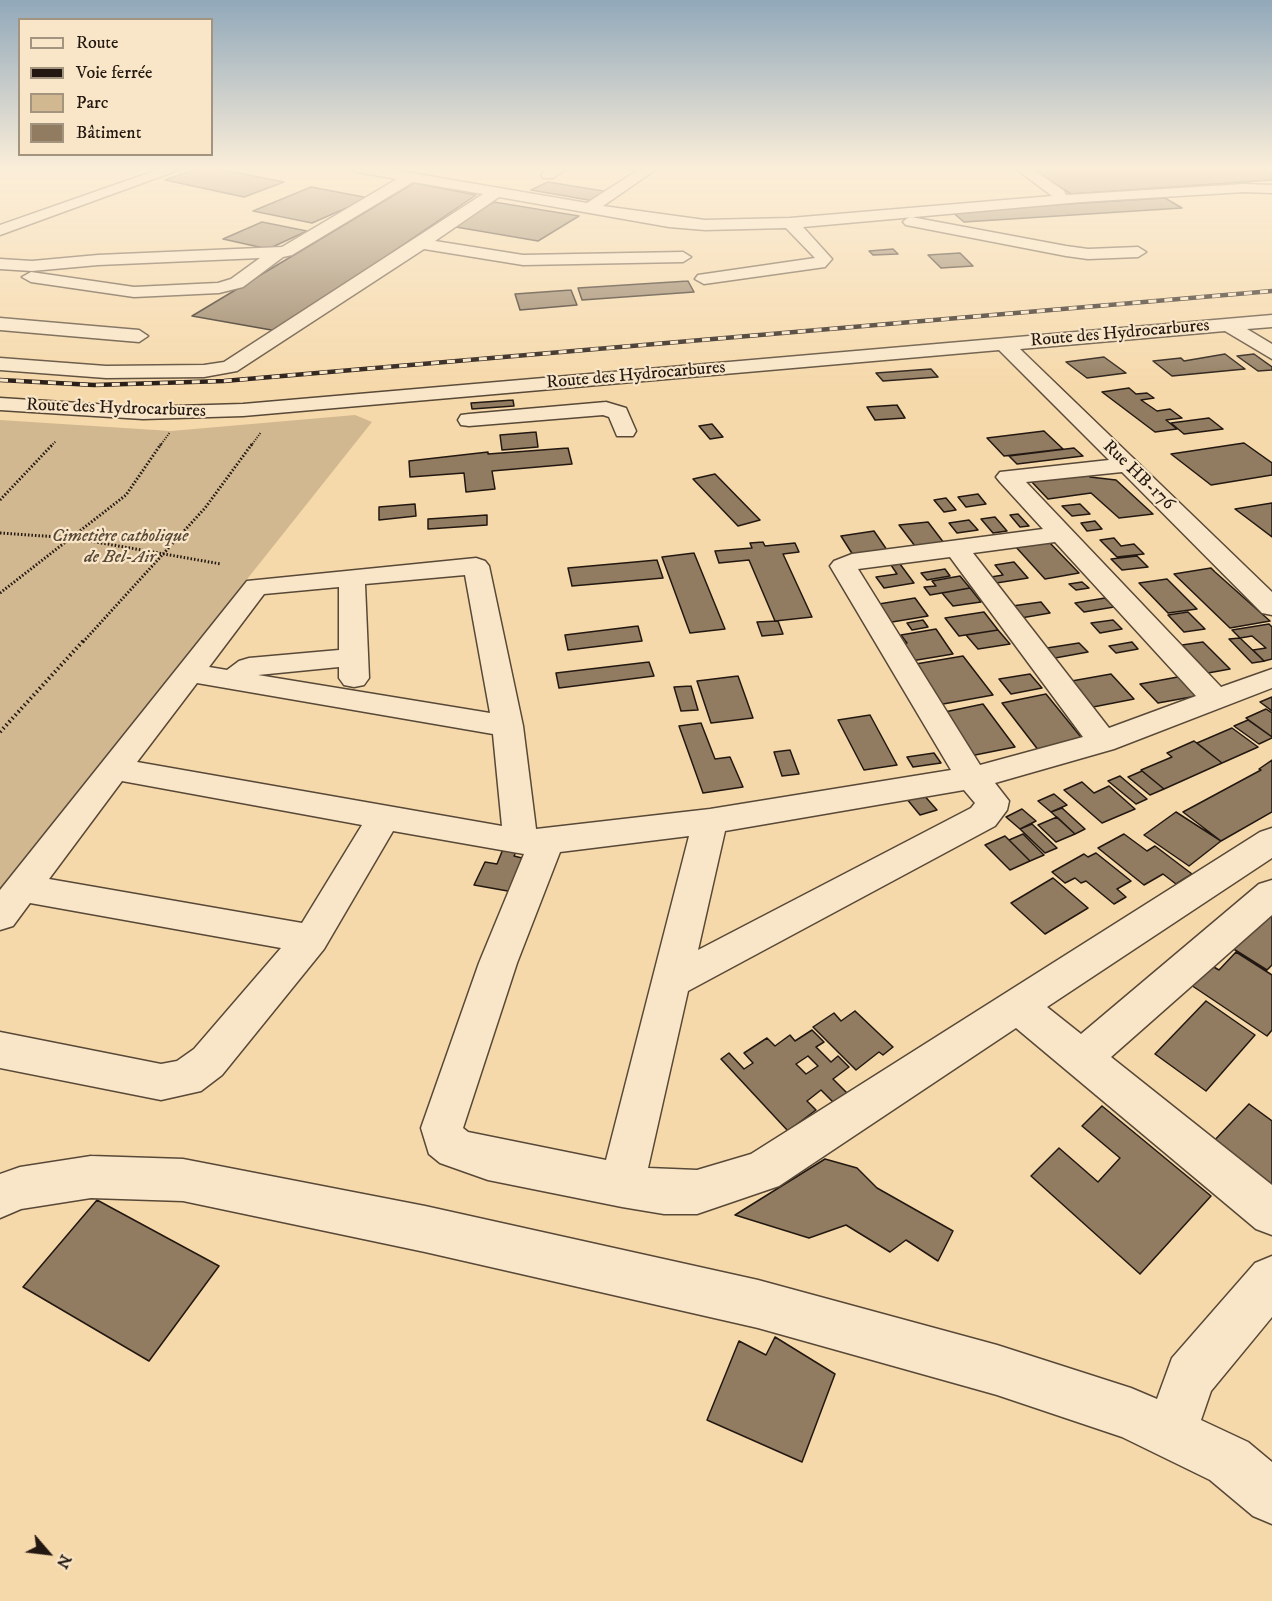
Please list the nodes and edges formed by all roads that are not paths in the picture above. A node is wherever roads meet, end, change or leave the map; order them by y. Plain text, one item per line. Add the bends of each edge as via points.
1 (303, 243) edge
2 (812, 243) edge
3 (1020, 243) edge
4 (421, 244) joint
5 (1138, 252) dead end
6 (278, 254) junction
7 (683, 257) dead end
8 (0, 264) edge
9 (0, 271) edge
10 (704, 279) dead end
11 (0, 324) edge
12 (1268, 324) edge
13 (1229, 325) junction
14 (139, 336) dead end
15 (1004, 344) junction
16 (1272, 353) edge
17 (0, 364) edge
18 (463, 391) junction
19 (0, 404) edge
20 (469, 420) junction
21 (625, 431) dead end
22 (473, 443) dead end
23 (1127, 465) junction
24 (1061, 534) junction
25 (957, 549) junction
26 (352, 578) junction
27 (1272, 607) edge
28 (354, 657) junction
29 (190, 673) junction
30 (1272, 678) edge
31 (234, 680) junction
32 (353, 700) junction
33 (1216, 700) junction
34 (508, 726) junction
35 (1103, 742) junction
36 (115, 769) junction
37 (972, 778) junction
38 (384, 817) junction
39 (710, 821) junction
40 (534, 841) junction
41 (1266, 851) edge
42 (22, 888) junction
43 (1272, 894) edge
44 (0, 916) edge
45 (311, 939) junction
46 (671, 982) junction
47 (1017, 1006) junction
48 (0, 1050) edge
49 (1081, 1058) junction
50 (622, 1186) junction
51 (0, 1197) edge
52 (1272, 1213) edge
53 (1272, 1280) edge
54 (1171, 1433) junction
55 (1272, 1497) edge

1 - 6 street
2 - 10 street via 824,259 819,263
3 - 5 street via 1088,254
4 - 7 street via 523,260
4 - 17 street via 230,367 106,372
6 - 8 street via 32,266
6 - 9 street via 237,283 219,288 134,292
11 - 14 street
12 - 13 street, Route des Hydrocarbures
13 - 15 street, Route des Hydrocarbures
13 - 16 street
15 - 18 street, Route des Hydrocarbures
15 - 23 street, Rue HB-176
18 - 19 street, Route des Hydrocarbures via 180,414
18 - 20 street
20 - 21 street via 606,408 618,413
20 - 22 street
23 - 24 street via 1008,477
23 - 27 street, Rue HB-176
24 - 25 street
24 - 33 street
25 - 35 street
25 - 37 street via 849,563 842,569
26 - 28 street
26 - 29 street via 256,587
26 - 34 street via 476,566
28 - 31 street via 249,668
28 - 32 street
29 - 31 street
29 - 36 street
30 - 33 street
31 - 32 street
32 - 34 street
33 - 35 street
34 - 40 street
35 - 37 street
36 - 38 street
36 - 42 street
37 - 39 street
37 - 46 street via 992,801 983,817
38 - 40 street
38 - 45 street
39 - 40 street
39 - 46 street
40 - 50 street via 442,1128 444,1140 455,1149 488,1159
41 - 47 street
42 - 44 street
42 - 45 street
43 - 49 street
45 - 48 street via 208,1062 186,1078 161,1082
46 - 50 street
47 - 49 street
47 - 50 street via 763,1171 697,1192
49 - 52 street
51 - 54 street via 20,1188 91,1177 183,1180 425,1229 758,1304 997,1370 1131,1413
53 - 54 street via 1190,1376
54 - 55 street via 1229,1461

